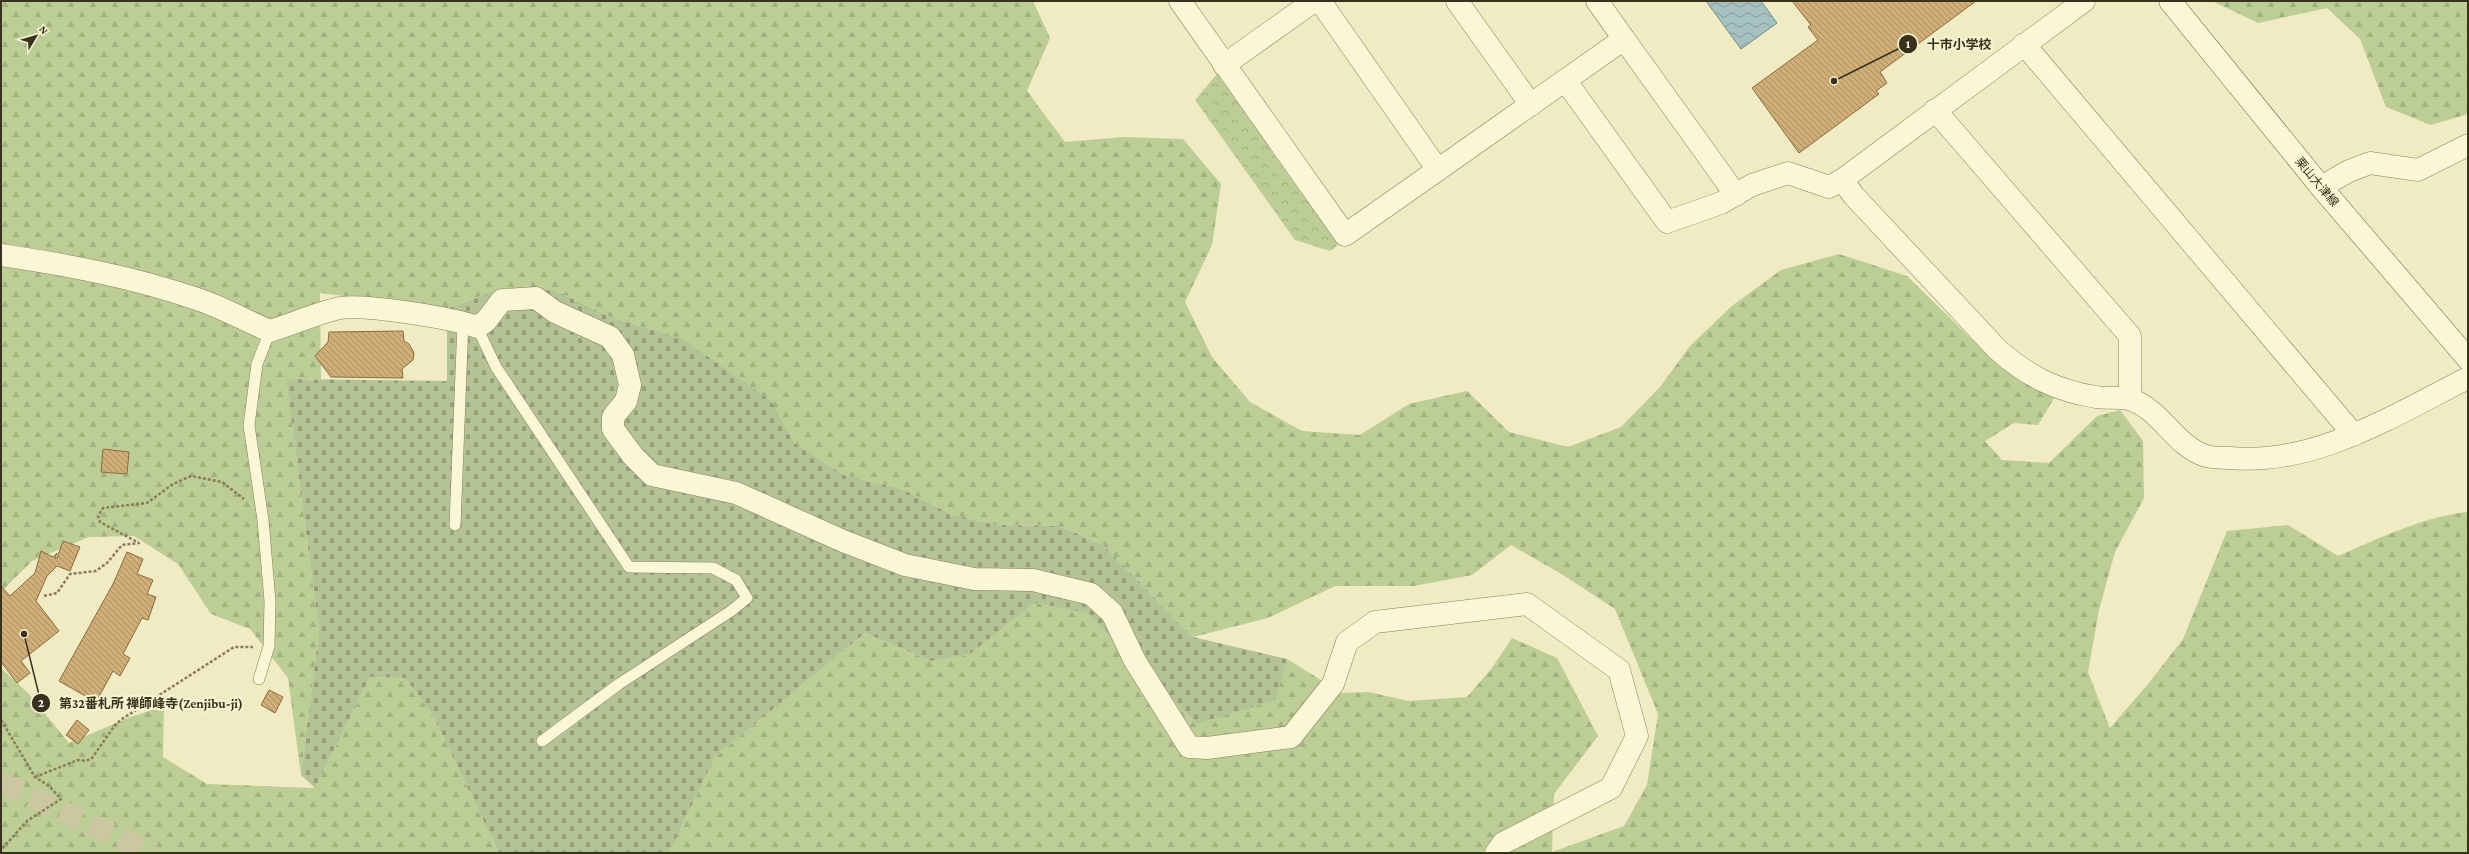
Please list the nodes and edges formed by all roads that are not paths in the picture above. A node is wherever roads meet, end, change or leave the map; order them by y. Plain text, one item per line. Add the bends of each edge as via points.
1 (1180, 1) edge
2 (1314, 1) edge
3 (1320, 1) edge
4 (1457, 1) edge
5 (1597, 1) edge
6 (2084, 1) edge
7 (2176, 3) edge
8 (1624, 39) junction
9 (2024, 44) junction
10 (1224, 65) junction
11 (1565, 80) junction
12 (1530, 105) junction
13 (1935, 110) junction
14 (2468, 145) edge
15 (1438, 170) junction
16 (1842, 180) junction
17 (2321, 187) junction
18 (1736, 195) junction
19 (1, 254) edge
20 (470, 324) junction
21 (270, 331) junction
22 (2468, 359) edge
23 (2468, 378) edge
24 (2130, 399) junction
25 (2354, 435) junction
26 (455, 525) dead end
27 (259, 679) dead end
28 (542, 741) dead end
29 (1496, 853) edge

1 - 10 street
2 - 10 street
3 - 15 street
4 - 12 street
5 - 8 street
6 - 9 street
7 - 17 street, 栗山大津線
8 - 11 street
8 - 18 street
9 - 13 street
9 - 25 street
10 - 15 street via 1345,235
11 - 12 street
11 - 18 street via 1667,222
12 - 15 street
13 - 16 street
13 - 24 street via 2130,336
14 - 17 street via 2418,170 2370,164 2349,171
16 - 18 street via 1829,187 1788,173 1752,186
16 - 24 street via 1859,202 2011,362 2042,382 2072,392 2113,399
17 - 22 street, 栗山大津線
19 - 21 street via 131,278 199,300
20 - 21 street via 381,310 341,308
20 - 26 lane
20 - 28 lane via 629,566 713,568 736,580 747,598 731,612 619,684
20 - 29 street via 486,321 502,300 536,298 555,312 610,337 623,355 630,385 626,401 613,417 613,429 633,456 652,475 736,493 843,541 905,565 974,579 1033,580 1091,594 1112,613 1135,661 1189,747 1207,748 1291,737 1333,684 1347,642 1375,622 1527,604 1619,670 1636,736 1611,788 1503,843
21 - 27 lane via 257,364 249,425 263,520 270,601 269,646
23 - 25 street
24 - 25 street via 2159,417 2189,448 2207,456 2248,460 2294,453

